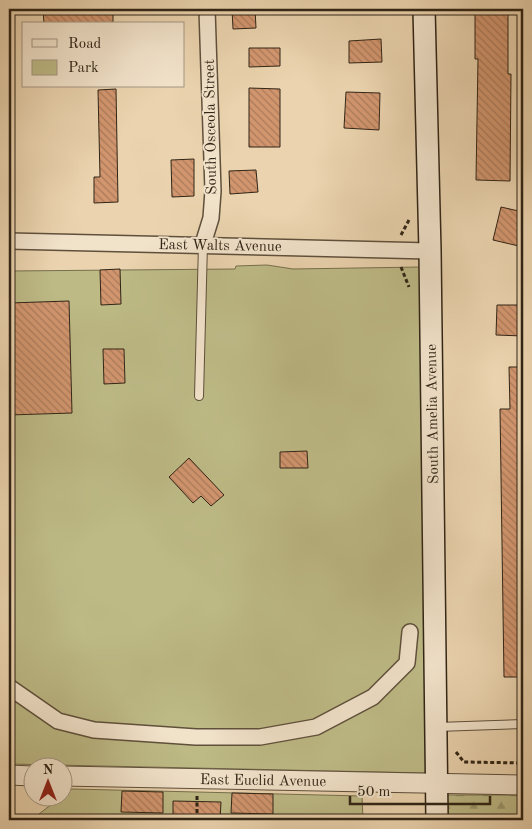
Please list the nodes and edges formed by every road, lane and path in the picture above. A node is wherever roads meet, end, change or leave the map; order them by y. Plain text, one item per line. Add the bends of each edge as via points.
1 (207, 9) edge
2 (424, 9) edge
3 (9, 241) edge
4 (203, 244) junction
5 (430, 251) junction
6 (199, 396) dead end
7 (410, 632) dead end
8 (9, 687) edge
9 (523, 724) edge
10 (436, 727) junction
11 (457, 744) dead end
12 (523, 764) edge
13 (9, 775) edge
14 (22, 776) edge
15 (72, 776) edge
16 (436, 784) junction
17 (523, 784) edge
18 (437, 820) edge

1 - 4 street, South Osceola Street via 213,191 211,218
2 - 5 main road, South Amelia Avenue
3 - 4 street, East Walts Avenue
4 - 5 street, East Walts Avenue
4 - 6 lane
5 - 10 main road, South Amelia Avenue
7 - 8 street via 407,663 372,697 316,727 260,737 196,737 94,730 58,721
9 - 10 lane
10 - 16 main road, South Amelia Avenue
11 - 12 path via 456,752 464,762
13 - 14 street
15 - 16 street, East Euclid Avenue
16 - 17 street, East Euclid Avenue
16 - 18 main road, South Amelia Avenue

